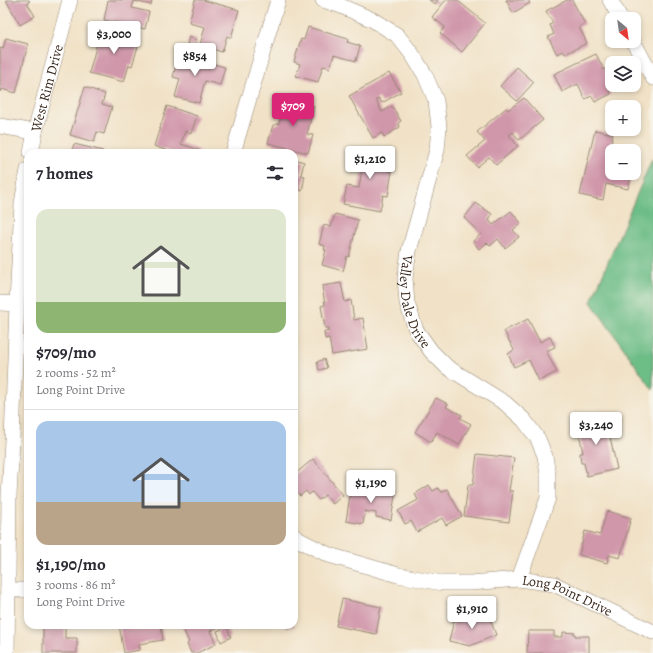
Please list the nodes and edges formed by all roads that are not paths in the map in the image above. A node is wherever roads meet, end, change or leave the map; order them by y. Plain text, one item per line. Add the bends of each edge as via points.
1 (70, 0) edge
2 (278, 0) edge
3 (323, 0) edge
4 (610, 0) edge
5 (617, 12) edge
6 (637, 48) edge
7 (653, 78) edge
8 (0, 126) edge
9 (35, 132) junction
10 (32, 149) edge
11 (234, 149) edge
12 (24, 192) edge
13 (0, 303) edge
14 (17, 304) junction
15 (4, 496) edge
16 (298, 539) edge
17 (519, 579) junction
18 (8, 590) junction
19 (24, 590) edge
20 (653, 632) edge
21 (7, 653) edge

1 - 9 street, West Rim Drive
2 - 11 street
3 - 17 street, Valley Dale Drive via 373,20 397,35 425,75 436,101 439,127 437,150 409,251 405,278 407,303 416,330 431,351 447,367 505,403 524,420 538,439 545,456 548,498
4 - 5 street
6 - 7 street
8 - 9 street
9 - 10 street, West Rim Drive
12 - 14 street
13 - 14 street
14 - 15 street via 12,440
15 - 18 street
16 - 17 street, Long Point Drive via 329,555 398,575 442,583
17 - 20 street, Long Point Drive via 554,584
18 - 19 street
18 - 21 street

